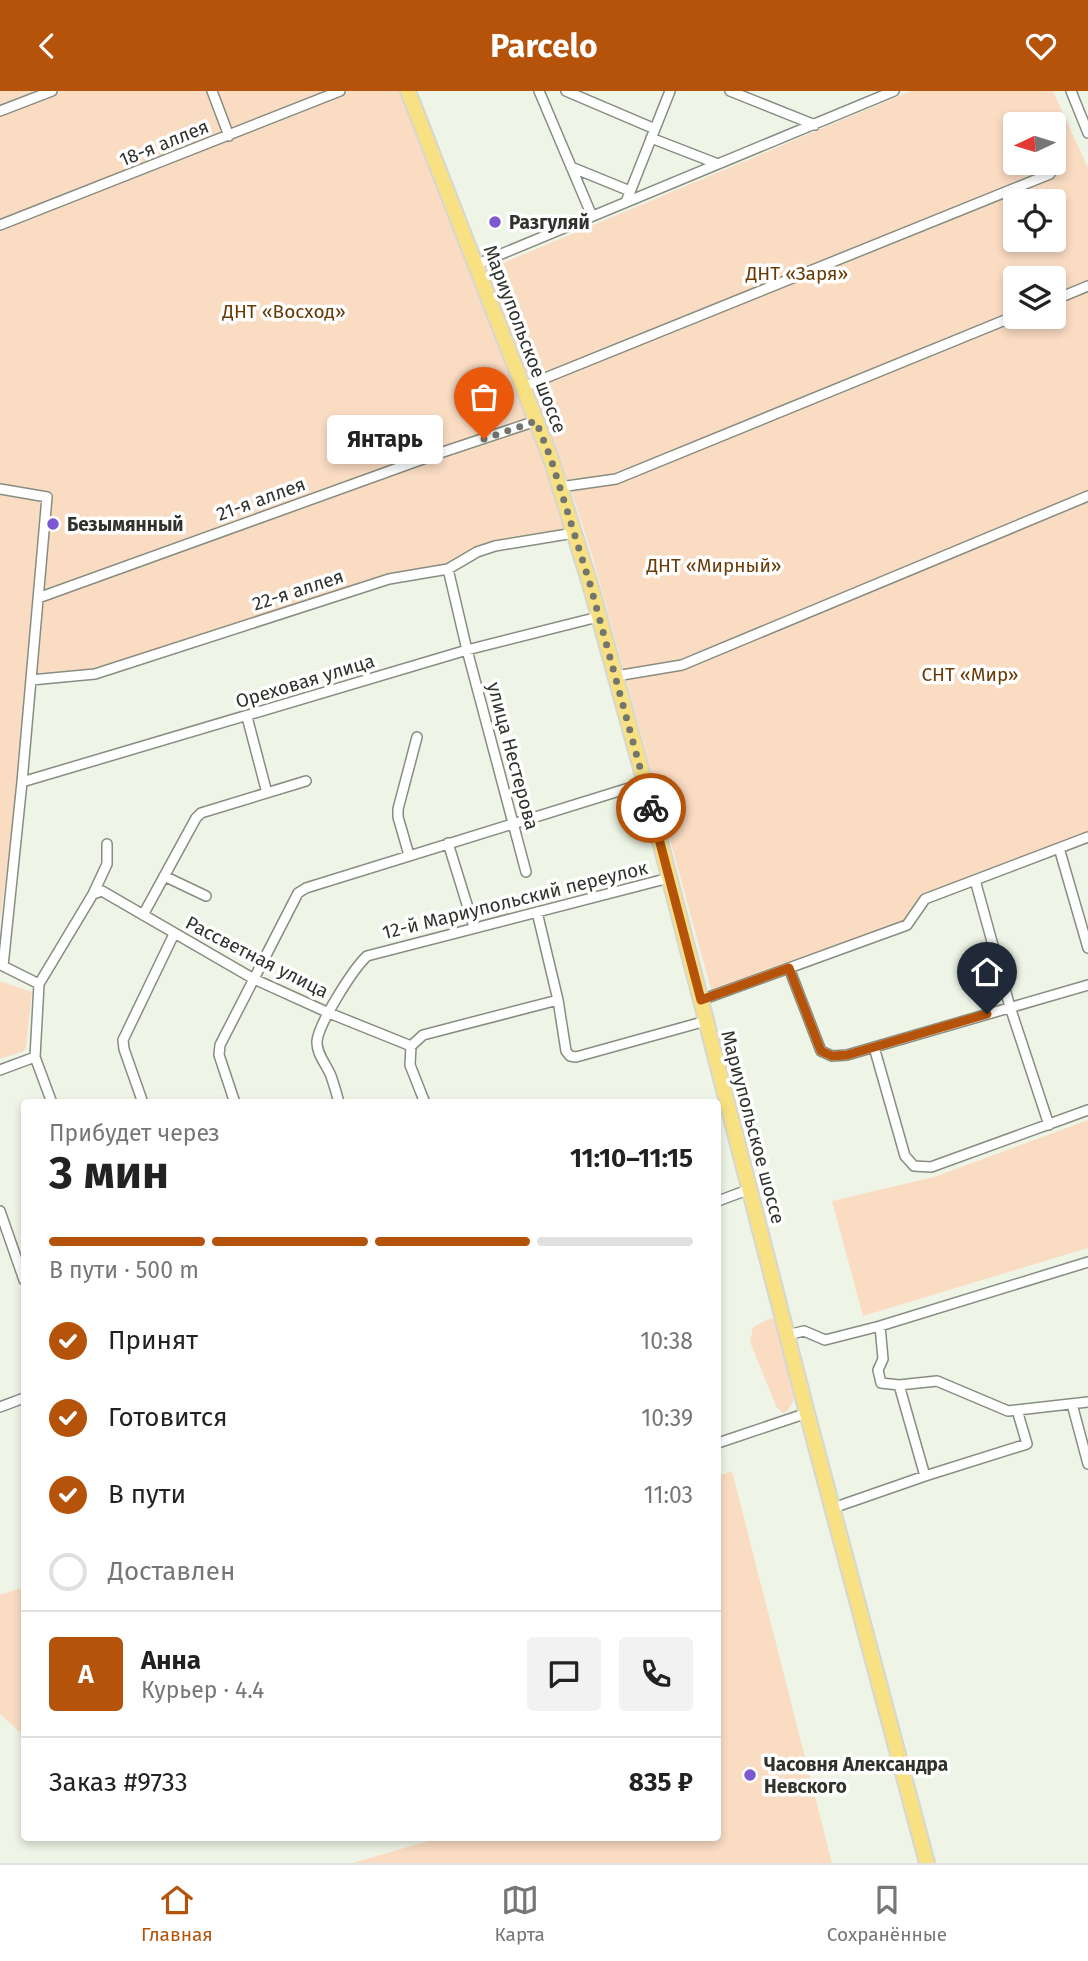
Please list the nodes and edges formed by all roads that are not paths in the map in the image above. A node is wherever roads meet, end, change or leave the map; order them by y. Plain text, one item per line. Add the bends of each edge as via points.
1 (52, 91) edge
2 (212, 91) edge
3 (341, 91) edge
4 (408, 91) edge
5 (539, 91) edge
6 (566, 91) edge
7 (670, 91) edge
8 (730, 91) edge
9 (894, 91) edge
10 (1071, 91) edge
11 (0, 111) edge
12 (815, 125) junction
13 (1088, 133) edge
14 (653, 134) junction
15 (229, 136) junction
16 (718, 164) junction
17 (571, 167) junction
18 (1048, 175) edge
19 (630, 191) junction
20 (626, 202) junction
21 (592, 216) junction
22 (0, 225) edge
23 (475, 265) junction
24 (1088, 286) edge
25 (1066, 295) edge
26 (1003, 321) edge
27 (523, 387) junction
28 (536, 421) junction
29 (560, 487) junction
30 (0, 489) edge
31 (1088, 496) edge
32 (574, 533) junction
33 (448, 569) junction
34 (38, 598) junction
35 (598, 617) junction
36 (467, 650) junction
37 (615, 676) junction
38 (31, 680) junction
39 (247, 717) junction
40 (417, 737) dead end
41 (306, 781) dead end
42 (22, 782) junction
43 (645, 783) junction
44 (267, 793) junction
45 (513, 823) junction
46 (1088, 837) edge
47 (448, 843) junction
48 (107, 844) dead end
49 (1059, 848) junction
50 (409, 855) junction
51 (526, 871) dead end
52 (164, 876) junction
53 (669, 878) junction
54 (975, 880) junction
55 (93, 894) junction
56 (206, 897) dead end
57 (537, 912) junction
58 (143, 915) junction
59 (474, 927) junction
60 (174, 934) junction
61 (1088, 948) edge
62 (789, 968) junction
63 (254, 979) junction
64 (38, 984) junction
65 (1088, 985) edge
66 (558, 1000) junction
67 (701, 1000) junction
68 (1010, 1007) junction
69 (329, 1013) junction
70 (706, 1021) junction
71 (411, 1046) junction
72 (874, 1047) junction
73 (35, 1057) junction
74 (0, 1070) edge
75 (51, 1099) edge
76 (142, 1099) edge
77 (234, 1099) edge
78 (338, 1099) edge
79 (423, 1099) edge
80 (1088, 1110) edge
81 (1049, 1125) junction
82 (750, 1189) junction
83 (721, 1200) edge
84 (0, 1211) edge
85 (1088, 1262) edge
86 (21, 1271) edge
87 (880, 1327) junction
88 (787, 1335) junction
89 (899, 1385) junction
90 (21, 1399) edge
91 (1088, 1402) edge
92 (1072, 1404) junction
93 (0, 1407) edge
94 (1017, 1410) junction
95 (807, 1413) junction
96 (721, 1442) edge
97 (1088, 1464) edge
98 (925, 1476) junction
99 (833, 1508) junction
100 (927, 1863) edge

1 - 11 street
2 - 15 street
3 - 15 street, 18-я аллея
4 - 23 main road, Мариупольское шоссе
5 - 17 street
6 - 14 street
7 - 14 street
8 - 12 street
9 - 12 street
10 - 13 street
12 - 16 street
14 - 16 street
14 - 19 street
15 - 22 street, 18-я аллея
16 - 20 street
17 - 19 street
17 - 21 street
18 - 27 street
19 - 20 street
20 - 21 street
21 - 23 street
23 - 27 main road, Мариупольское шоссе
24 - 25 street
26 - 29 street via 617,479
27 - 28 main road, Мариупольское шоссе
28 - 29 main road, Мариупольское шоссе
28 - 34 street, 21-я аллея
29 - 32 main road, Мариупольское шоссе
30 - 34 street via 47,497
31 - 37 street via 682,664
32 - 33 street, 22-я аллея via 495,546
32 - 35 main road, Мариупольское шоссе
33 - 36 street, улица Нестерова
33 - 38 street, 22-я аллея via 389,579 95,674
34 - 38 street
35 - 36 street, Ореховая улица
35 - 37 main road, Мариупольское шоссе
36 - 39 street, Ореховая улица
36 - 45 street, улица Нестерова
37 - 43 main road, Мариупольское шоссе
38 - 42 street
39 - 42 street, Ореховая улица
39 - 44 street
40 - 50 street via 398,809
41 - 44 street
42 - 64 street via 3,966
43 - 45 street
43 - 53 main road, Мариупольское шоссе
44 - 52 street via 201,813
45 - 47 street
45 - 51 street, улица Нестерова
46 - 49 street
47 - 50 street
47 - 59 street
48 - 55 street via 107,864
49 - 54 street
49 - 61 street
50 - 63 street via 298,893
52 - 56 street
52 - 58 street
53 - 57 street, 12-й Мариупольский переулок
53 - 67 main road, Мариупольское шоссе
54 - 62 street via 925,899 907,925
54 - 68 street
55 - 58 street, Рассветная улица via 102,891
55 - 64 street
57 - 59 street, 12-й Мариупольский переулок
57 - 66 street
58 - 60 street, Рассветная улица
59 - 69 street, 12-й Мариупольский переулок via 367,956
60 - 63 street, Рассветная улица
60 - 76 street via 123,1039
62 - 67 street
62 - 72 street via 821,1051 847,1055
63 - 69 street, Рассветная улица
63 - 77 street via 220,1045
64 - 73 street
65 - 68 street
66 - 70 street via 570,1056
66 - 71 street via 423,1035
67 - 70 main road, Мариупольское шоссе
68 - 72 street
68 - 81 street
69 - 71 street, Рассветная улица
69 - 78 street, 12-й Мариупольский переулок via 317,1041
70 - 82 main road, Мариупольское шоссе
71 - 79 street via 410,1065
72 - 81 street via 905,1156 914,1165 931,1167
73 - 74 street
73 - 75 street
80 - 81 street
82 - 83 street
82 - 88 main road, Мариупольское шоссе
84 - 86 street
85 - 87 street
87 - 88 street via 825,1340 804,1331
87 - 89 street via 881,1383
88 - 95 main road, Мариупольское шоссе
89 - 94 street via 937,1381 1008,1411
89 - 98 street
90 - 93 street
91 - 92 street
92 - 94 street
92 - 97 street
94 - 98 street via 1027,1444
95 - 96 street
95 - 99 main road, Мариупольское шоссе
98 - 99 street
99 - 100 main road, Мариупольское шоссе

